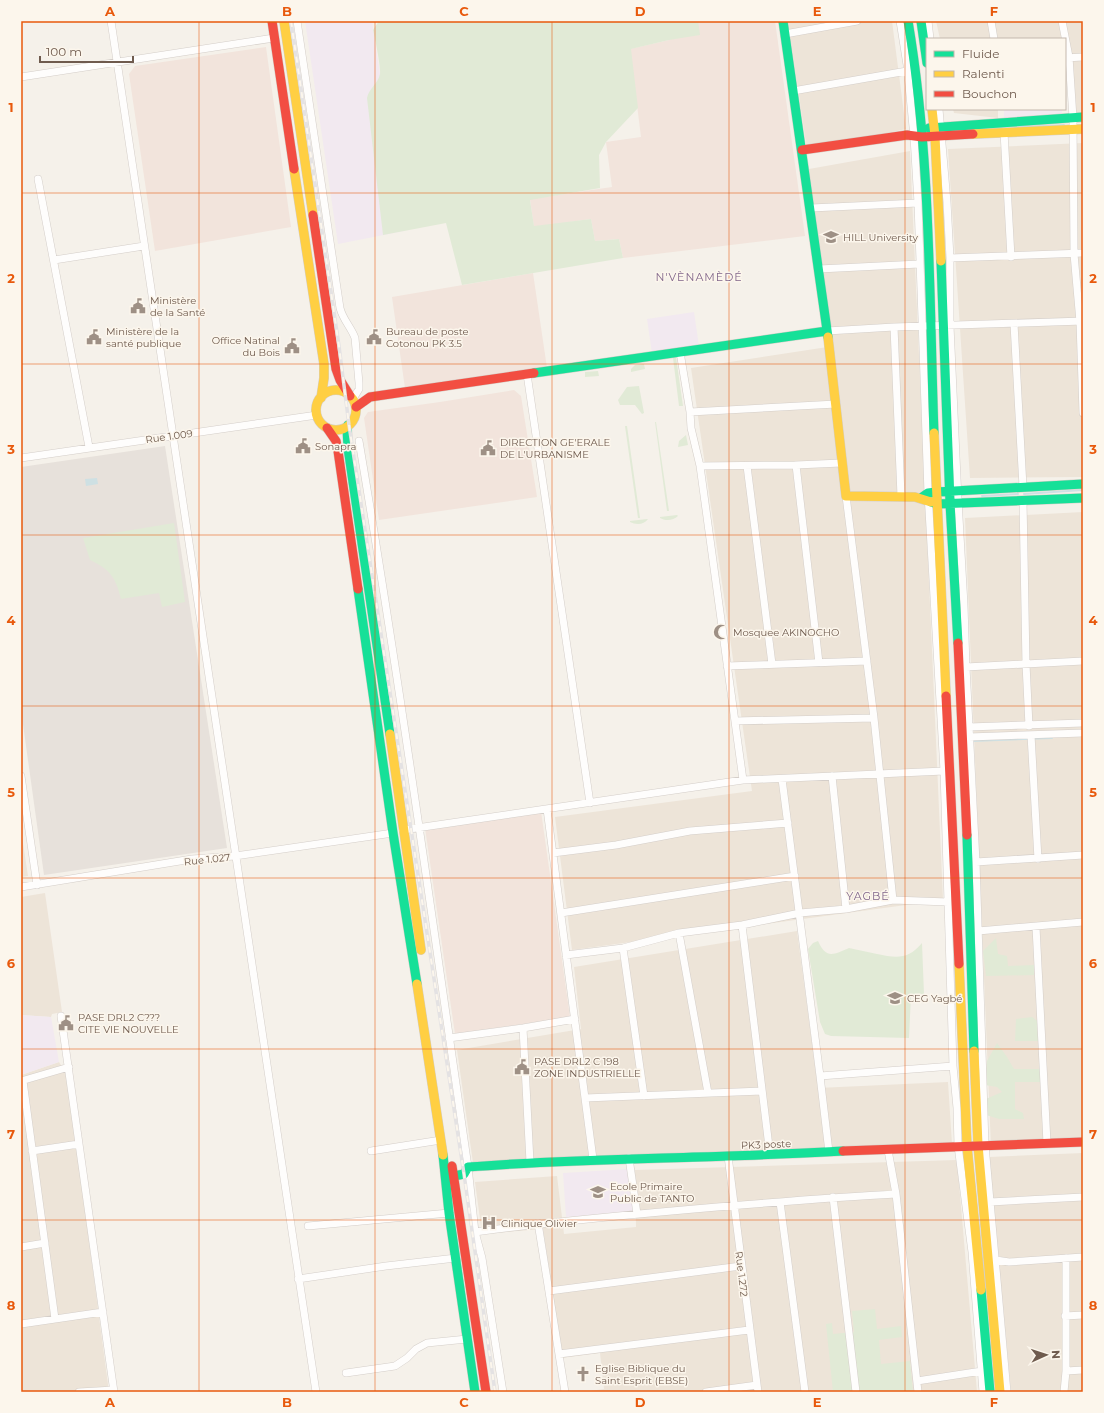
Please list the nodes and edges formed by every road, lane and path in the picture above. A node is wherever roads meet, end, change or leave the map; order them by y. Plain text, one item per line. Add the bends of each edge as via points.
1 (111, 21) edge
2 (272, 21) edge
3 (284, 21) edge
4 (297, 21) edge
5 (783, 21) edge
6 (857, 21) edge
7 (900, 21) edge
8 (908, 21) edge
9 (921, 21) edge
10 (928, 21) edge
11 (991, 21) edge
12 (1062, 21) edge
13 (785, 34) junction
14 (299, 35) junction
15 (286, 37) junction
16 (274, 38) junction
17 (930, 38) edge
18 (994, 38) edge
19 (1064, 38) edge
20 (926, 56) edge
21 (1083, 57) edge
22 (1067, 58) edge
23 (117, 62) junction
24 (907, 71) junction
25 (21, 77) edge
26 (794, 91) junction
27 (932, 110) edge
28 (939, 110) edge
29 (1073, 118) junction
30 (1083, 118) edge
31 (1078, 129) edge
32 (938, 131) junction
33 (1004, 132) junction
34 (916, 134) junction
35 (802, 150) junction
36 (38, 179) dead end
37 (918, 203) junction
38 (810, 208) junction
39 (144, 246) junction
40 (1083, 253) edge
41 (1074, 254) junction
42 (1011, 257) junction
43 (950, 258) junction
44 (54, 260) junction
45 (919, 264) junction
46 (819, 269) junction
47 (1081, 322) edge
48 (1014, 324) junction
49 (926, 326) junction
50 (946, 326) junction
51 (894, 327) junction
52 (827, 331) junction
53 (680, 352) junction
54 (526, 374) junction
55 (321, 398) junction
56 (353, 400) junction
57 (836, 404) junction
58 (690, 412) junction
59 (1083, 413) edge
60 (317, 415) junction
61 (348, 426) junction
62 (327, 428) junction
63 (173, 436) junction
64 (359, 441) dead end
65 (89, 447) junction
66 (21, 458) edge
67 (841, 462) junction
68 (796, 465) junction
69 (700, 466) junction
70 (747, 466) junction
71 (1083, 484) edge
72 (1023, 488) junction
73 (954, 491) junction
74 (846, 496) junction
75 (901, 496) junction
76 (930, 498) junction
77 (1083, 498) edge
78 (1023, 500) junction
79 (954, 503) junction
80 (867, 661) junction
81 (1083, 661) edge
82 (819, 663) junction
83 (772, 664) junction
84 (1026, 664) junction
85 (727, 666) junction
86 (966, 667) junction
87 (874, 718) junction
88 (735, 721) junction
89 (1083, 723) edge
90 (1029, 726) junction
91 (969, 727) junction
92 (1083, 733) edge
93 (1031, 735) junction
94 (969, 737) junction
95 (944, 771) junction
96 (880, 774) junction
97 (21, 776) edge
98 (832, 776) junction
99 (782, 779) junction
100 (743, 780) junction
101 (590, 803) junction
102 (547, 809) junction
103 (788, 823) junction
104 (25, 825) edge
105 (418, 828) junction
106 (403, 830) junction
107 (393, 833) junction
108 (553, 853) junction
109 (1083, 855) edge
110 (235, 856) junction
111 (1038, 859) junction
112 (976, 862) junction
113 (795, 876) junction
114 (37, 885) junction
115 (21, 887) edge
116 (893, 900) junction
117 (948, 902) junction
118 (846, 909) junction
119 (561, 913) junction
120 (800, 914) junction
121 (1083, 922) edge
122 (742, 925) junction
123 (1036, 927) junction
124 (978, 931) junction
125 (679, 933) junction
126 (623, 948) junction
127 (566, 955) junction
128 (61, 1016) dead end
129 (575, 1019) junction
130 (523, 1028) junction
131 (449, 1038) junction
132 (953, 1066) junction
133 (69, 1067) junction
134 (820, 1076) junction
135 (22, 1081) edge
136 (762, 1091) junction
137 (708, 1093) junction
138 (644, 1096) junction
139 (585, 1098) junction
140 (441, 1140) junction
141 (1083, 1142) edge
142 (1047, 1143) junction
143 (79, 1144) junction
144 (982, 1145) junction
145 (962, 1146) junction
146 (888, 1150) junction
147 (32, 1151) junction
148 (371, 1151) dead end
149 (829, 1152) junction
150 (770, 1155) junction
151 (728, 1156) junction
152 (629, 1158) junction
153 (593, 1159) junction
154 (530, 1162) junction
155 (468, 1167) junction
156 (454, 1176) junction
157 (896, 1194) junction
158 (833, 1197) junction
159 (1083, 1197) edge
160 (780, 1202) junction
161 (990, 1202) junction
162 (734, 1206) junction
163 (449, 1213) junction
164 (637, 1214) junction
165 (538, 1223) junction
166 (308, 1226) dead end
167 (475, 1232) junction
168 (45, 1243) junction
169 (21, 1247) edge
170 (1083, 1257) edge
171 (456, 1258) junction
172 (1066, 1258) junction
173 (996, 1260) junction
174 (741, 1266) junction
175 (298, 1279) junction
176 (549, 1291) junction
177 (103, 1312) junction
178 (1083, 1315) edge
179 (1065, 1316) junction
180 (55, 1319) junction
181 (21, 1324) edge
182 (749, 1330) junction
183 (467, 1339) junction
184 (559, 1354) junction
185 (1083, 1370) edge
186 (982, 1371) junction
187 (1066, 1371) junction
188 (346, 1374) dead end
189 (917, 1381) junction
190 (757, 1388) edge
191 (114, 1391) edge
192 (79, 1392) edge
193 (316, 1392) edge
194 (475, 1392) edge
195 (486, 1392) edge
196 (503, 1392) edge
197 (565, 1392) edge
198 (706, 1392) edge
199 (804, 1392) edge
200 (856, 1392) edge
201 (918, 1392) edge
202 (983, 1392) edge
203 (990, 1392) edge
204 (1000, 1392) edge
205 (1007, 1392) edge
206 (1064, 1392) edge

1 - 23 street
2 - 16 main road
3 - 15 main road
4 - 14 street
5 - 13 main road
6 - 13 street
7 - 24 street
8 - 34 main road via 915,63
9 - 20 main road
10 - 17 street
11 - 18 street
12 - 19 street
13 - 26 main road
14 - 15 street
14 - 56 street via 340,308 355,338 359,389
15 - 56 main road via 336,369
16 - 23 street
16 - 55 main road via 324,364
21 - 22 street
22 - 29 street
23 - 25 street
23 - 39 street
24 - 26 street
24 - 34 street
26 - 35 main road
27 - 32 main road
28 - 32 street
29 - 30 main road
29 - 31 street
29 - 32 main road
31 - 33 main road
31 - 41 street
32 - 33 main road
32 - 34 main road
32 - 43 street
32 - 50 main road via 941,266
33 - 42 street
34 - 35 main road
34 - 37 street
34 - 49 main road via 926,195
35 - 38 main road
36 - 44 street
37 - 38 street
37 - 45 street
38 - 46 main road
39 - 44 street
39 - 63 street
40 - 41 street
41 - 42 street
41 - 47 street
42 - 43 street
43 - 50 street
44 - 65 street
45 - 46 street
45 - 49 street
46 - 52 main road
47 - 48 street
47 - 59 street
48 - 50 street
48 - 72 street
49 - 50 street
49 - 51 street
49 - 76 main road
50 - 73 main road
51 - 52 street
51 - 75 street
52 - 53 main road
52 - 57 main road
53 - 54 main road
53 - 58 street
54 - 56 main road
54 - 101 street
55 - 56 main road via 334,390 342,391
55 - 60 main road via 317,406
56 - 61 main road via 354,418
57 - 58 street
57 - 67 main road
58 - 69 street
60 - 62 main road
60 - 63 street, Rue 1.009
61 - 62 main road via 338,430
61 - 106 main road via 348,448
62 - 107 main road via 336,441 338,451
63 - 65 street, Rue 1.009
63 - 110 street
64 - 105 street via 382,578
65 - 66 street, Rue 1.009
67 - 68 street
67 - 74 main road
68 - 70 street
68 - 82 street
69 - 70 street
69 - 85 street
70 - 83 street
71 - 72 main road
72 - 73 main road
73 - 76 main road
73 - 79 main road
74 - 75 main road
74 - 80 street
75 - 76 main road
76 - 79 main road
76 - 95 street
76 - 145 main road via 948,729
77 - 78 main road
78 - 79 main road
78 - 84 street
79 - 86 street via 964,605
79 - 144 main road via 970,944
80 - 82 street
80 - 87 street
81 - 84 street
82 - 83 street
83 - 85 street
84 - 86 street
84 - 90 street
85 - 88 street
86 - 91 street
87 - 88 street
87 - 96 street
88 - 100 street
89 - 90 street
90 - 91 street
91 - 94 street
92 - 93 street
93 - 94 street
93 - 111 street
94 - 112 street
95 - 96 street
95 - 117 street
96 - 98 street
96 - 116 street
97 - 104 street
98 - 99 street
98 - 118 street
99 - 100 street
99 - 103 street
100 - 101 street
101 - 102 street
102 - 105 street
102 - 108 street
103 - 108 street via 690,831 616,845
103 - 113 street
104 - 114 street
105 - 106 street
105 - 131 street
106 - 156 main road
107 - 110 street, Rue 1.027
107 - 140 main road
108 - 119 street
109 - 111 street
110 - 114 street, Rue 1.027 via 192,860
110 - 175 street
111 - 112 street
112 - 124 street
113 - 119 street
113 - 120 street
114 - 115 street, Rue 1.027
116 - 117 street
116 - 118 street
117 - 132 street
118 - 120 street
119 - 127 street
120 - 122 street
120 - 134 street
121 - 123 street
122 - 125 street
122 - 136 street
123 - 124 street
123 - 142 street
124 - 144 street
125 - 126 street
125 - 137 street
126 - 127 street
126 - 138 street
127 - 129 street
128 - 133 street
129 - 130 street
129 - 139 street
130 - 131 street
130 - 154 street
131 - 155 street
132 - 134 street
132 - 145 street
133 - 135 street
133 - 143 street
134 - 149 street
135 - 147 street
136 - 137 street
136 - 150 street
137 - 138 street
138 - 139 street
139 - 153 street
140 - 148 street
140 - 163 main road
141 - 142 main road, PK3 poste
142 - 144 main road, PK3 poste
143 - 147 street
143 - 177 street
144 - 145 main road, PK3 poste
144 - 161 street
144 - 204 main road
145 - 146 main road, PK3 poste
145 - 186 street
145 - 203 main road via 979,1265
146 - 149 main road, PK3 poste
146 - 157 street
147 - 168 street
149 - 150 main road, PK3 poste
150 - 151 main road, PK3 poste
151 - 152 main road, PK3 poste
151 - 162 street, Rue 1.272
152 - 153 main road, PK3 poste
152 - 164 street
153 - 154 main road, PK3 poste
154 - 155 main road, PK3 poste
155 - 156 main road, PK3 poste via 464,1174
155 - 167 street
156 - 195 main road
157 - 158 street
157 - 189 street
158 - 160 street
158 - 200 street
159 - 161 street
160 - 162 street
160 - 199 street
161 - 173 street
162 - 164 street
162 - 174 street, Rue 1.272
163 - 166 street
163 - 171 main road
164 - 165 street
165 - 167 street
165 - 176 street
167 - 196 street via 482,1258
168 - 169 street
168 - 180 street
170 - 172 street
171 - 175 street
171 - 183 main road
172 - 173 street via 1009,1262
172 - 179 street
173 - 205 street
174 - 176 street
174 - 182 street, Rue 1.272
175 - 193 street
176 - 184 street
177 - 180 street
177 - 191 street
178 - 179 street
179 - 187 street
180 - 181 street
182 - 184 street
182 - 190 street, Rue 1.272
183 - 188 street via 427,1343 395,1366
183 - 194 main road
184 - 197 street
185 - 187 street
186 - 189 street
186 - 202 street
187 - 206 street
189 - 201 street
190 - 198 street
191 - 192 street

